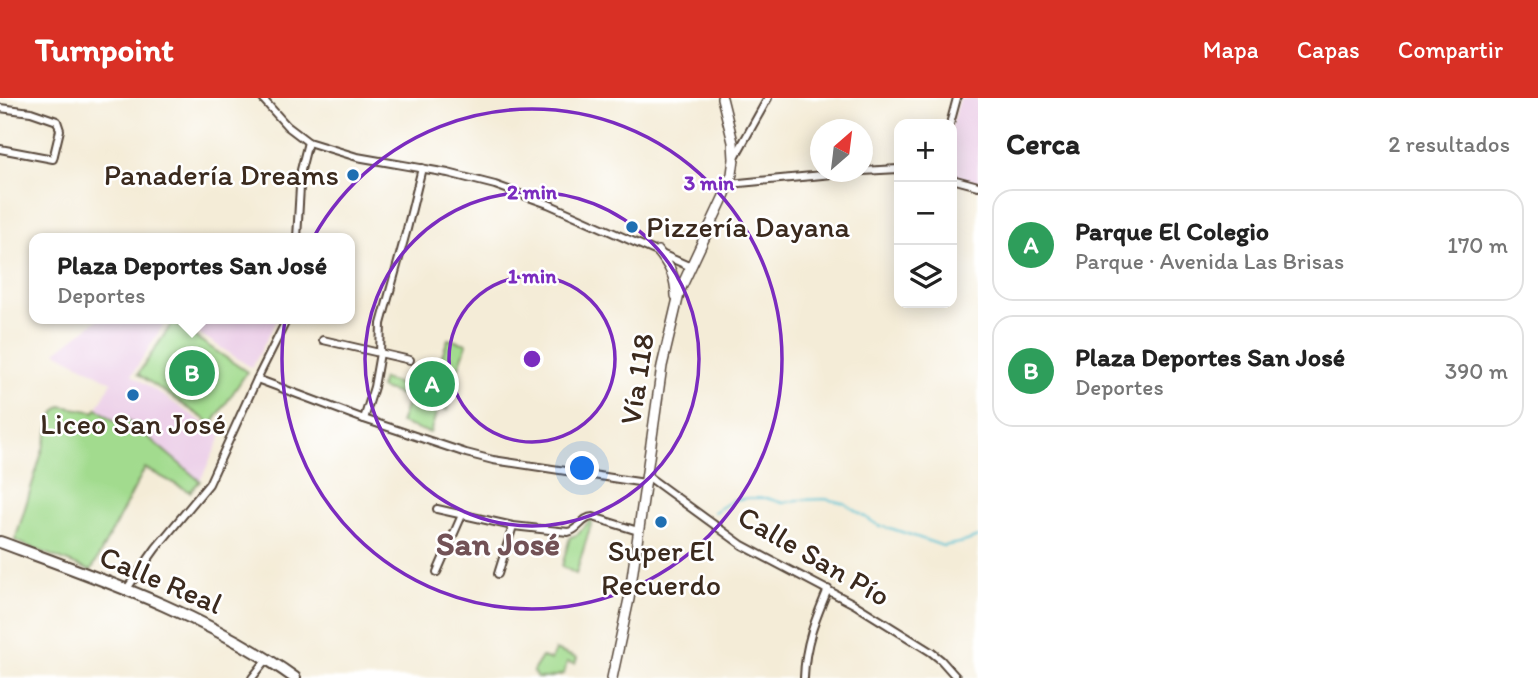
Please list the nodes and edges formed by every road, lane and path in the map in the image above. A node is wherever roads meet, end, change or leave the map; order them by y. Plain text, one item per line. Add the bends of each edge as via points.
1 (262, 98) edge
2 (722, 98) edge
3 (768, 98) edge
4 (957, 98) edge
5 (0, 108) edge
6 (951, 119) edge
7 (308, 142) junction
8 (0, 149) edge
9 (734, 159) junction
10 (422, 168) junction
11 (894, 169) edge
12 (873, 170) edge
13 (810, 176) edge
14 (957, 180) edge
15 (729, 184) junction
16 (978, 186) edge
17 (297, 233) edge
18 (657, 251) junction
19 (691, 267) junction
20 (676, 301) junction
21 (284, 324) edge
22 (323, 340) dead end
23 (380, 353) junction
24 (410, 360) dead end
25 (257, 379) junction
26 (364, 419) junction
27 (645, 479) junction
28 (438, 509) dead end
29 (462, 515) junction
30 (513, 526) junction
31 (638, 531) junction
32 (0, 542) edge
33 (437, 572) dead end
34 (498, 573) dead end
35 (828, 589) junction
36 (126, 590) junction
37 (268, 659) junction
38 (252, 678) edge
39 (295, 678) edge
40 (612, 678) edge
41 (804, 678) edge
42 (957, 678) edge

1 - 7 street
2 - 9 main road, Vía 118
3 - 9 street
4 - 6 street
5 - 8 street via 57,121 60,130 53,159
7 - 10 street via 357,157
7 - 17 street via 301,170
9 - 15 main road, Vía 118
10 - 18 street via 523,194
10 - 23 street via 381,324
11 - 12 street
13 - 15 street
14 - 16 street
15 - 19 main road, Vía 118
18 - 19 street
18 - 20 main road via 674,275
19 - 20 main road, Vía 118
20 - 27 main road, Vía 118
21 - 25 street
22 - 23 street
23 - 24 street
23 - 26 street
25 - 26 street
25 - 36 street via 209,484
26 - 27 street via 493,460
27 - 31 main road, Vía 118
27 - 35 street, Calle San Pío via 742,545
28 - 29 street
29 - 30 street
29 - 33 street
30 - 31 street via 568,532 593,517
30 - 34 street
31 - 40 main road, Vía 118
32 - 36 main road, Calle Real
35 - 41 street via 808,641
35 - 42 street, Calle San Pío via 931,652
36 - 37 main road, Calle Real via 205,624
37 - 38 street
37 - 39 main road, Calle Real

